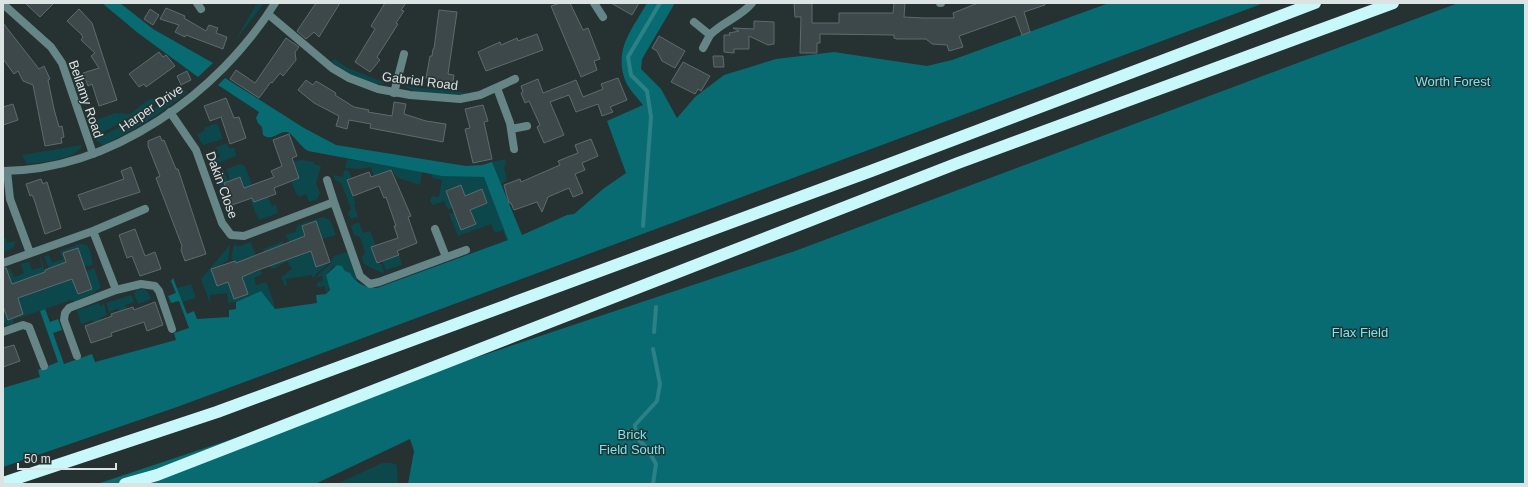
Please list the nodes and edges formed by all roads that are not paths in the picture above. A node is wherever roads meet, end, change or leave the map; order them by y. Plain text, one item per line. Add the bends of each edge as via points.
1 (276, 3) edge
2 (594, 3) edge
3 (752, 3) edge
4 (1315, 3) edge
5 (1393, 3) edge
6 (3, 4) edge
7 (268, 14) junction
8 (602, 17) dead end
9 (694, 22) dead end
10 (710, 35) junction
11 (703, 48) dead end
12 (404, 54) dead end
13 (516, 79) dead end
14 (497, 88) junction
15 (394, 93) junction
16 (170, 112) junction
17 (527, 126) dead end
18 (512, 129) junction
19 (514, 149) dead end
20 (93, 154) junction
21 (5, 171) edge
22 (327, 180) dead end
23 (334, 202) junction
24 (145, 209) dead end
25 (435, 229) dead end
26 (93, 231) junction
27 (466, 250) dead end
28 (30, 254) junction
29 (446, 257) junction
30 (3, 263) edge
31 (116, 290) junction
32 (172, 329) dead end
33 (3, 332) edge
34 (77, 356) dead end
35 (44, 366) dead end
36 (3, 483) edge
37 (125, 484) edge

1 - 7 street, Harper Drive
2 - 8 street
3 - 10 street
4 - 36 highway via 871,171 224,410
5 - 37 highway via 958,163 157,475
6 - 20 street, Bellamy Road via 51,47 62,63
7 - 15 street, Gabriel Road via 341,73 362,84
7 - 16 street, Harper Drive via 228,62 201,88
9 - 10 street
10 - 11 street
12 - 15 street
13 - 14 street, Gabriel Road
14 - 15 street, Gabriel Road via 468,98 452,100
14 - 18 street
16 - 20 street, Harper Drive via 127,140
16 - 23 street, Dakin Close via 196,150 222,223 231,235 244,236
17 - 18 street
18 - 19 street
20 - 21 street, Harper Drive via 56,165
21 - 28 street via 10,199
22 - 23 street
23 - 29 street via 360,276 370,284
24 - 26 street
25 - 29 street
26 - 28 street
26 - 31 street
27 - 29 street
28 - 30 street
31 - 32 street via 141,284 155,286
31 - 34 street via 69,308 65,313 64,320
33 - 35 street via 22,325 29,327

